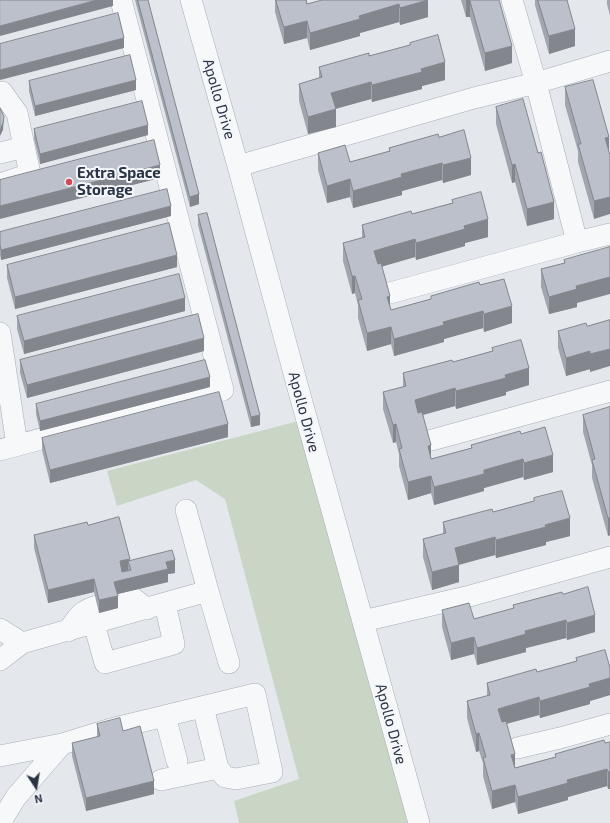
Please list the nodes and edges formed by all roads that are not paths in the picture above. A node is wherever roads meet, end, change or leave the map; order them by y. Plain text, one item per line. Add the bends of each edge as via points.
1 (121, 0) edge
2 (191, 0) edge
3 (512, 0) edge
4 (610, 61) edge
5 (536, 83) junction
6 (0, 92) edge
7 (24, 147) junction
8 (0, 153) edge
9 (238, 166) junction
10 (0, 184) edge
11 (610, 234) edge
12 (577, 242) junction
13 (390, 293) edge
14 (0, 334) edge
15 (610, 391) edge
16 (432, 440) dead end
17 (9, 447) edge
18 (186, 510) dead end
19 (610, 557) edge
20 (208, 591) junction
21 (156, 606) junction
22 (102, 610) junction
23 (362, 621) junction
24 (0, 629) edge
25 (22, 644) junction
26 (0, 660) edge
27 (229, 663) dead end
28 (203, 707) junction
29 (156, 718) junction
30 (610, 724) edge
31 (122, 739) edge
32 (68, 742) junction
33 (99, 745) edge
34 (517, 748) dead end
35 (0, 756) edge
36 (176, 761) dead end
37 (218, 768) junction
38 (161, 780) dead end
39 (0, 823) edge
40 (419, 823) edge

1 - 17 street via 223,390
2 - 9 street, Apollo Drive
3 - 5 street
4 - 5 street
5 - 9 street via 474,98
5 - 12 street
6 - 7 street via 17,113
7 - 8 street
7 - 10 street via 30,174
9 - 23 street, Apollo Drive
11 - 12 street
12 - 13 street
14 - 17 street
15 - 16 street
18 - 20 street
19 - 23 street via 466,597
20 - 21 street
20 - 27 street
21 - 22 street
21 - 22 street via 133,598
21 - 22 street via 174,644 105,664
22 - 25 street via 68,631
23 - 40 street, Apollo Drive
24 - 25 street
25 - 26 street
28 - 29 street
28 - 37 street
28 - 37 street via 255,694 272,772 236,779 226,777
29 - 31 street via 138,732
29 - 32 street
29 - 36 street
30 - 34 street
32 - 33 street
32 - 35 street
32 - 39 street via 16,797
37 - 38 street

